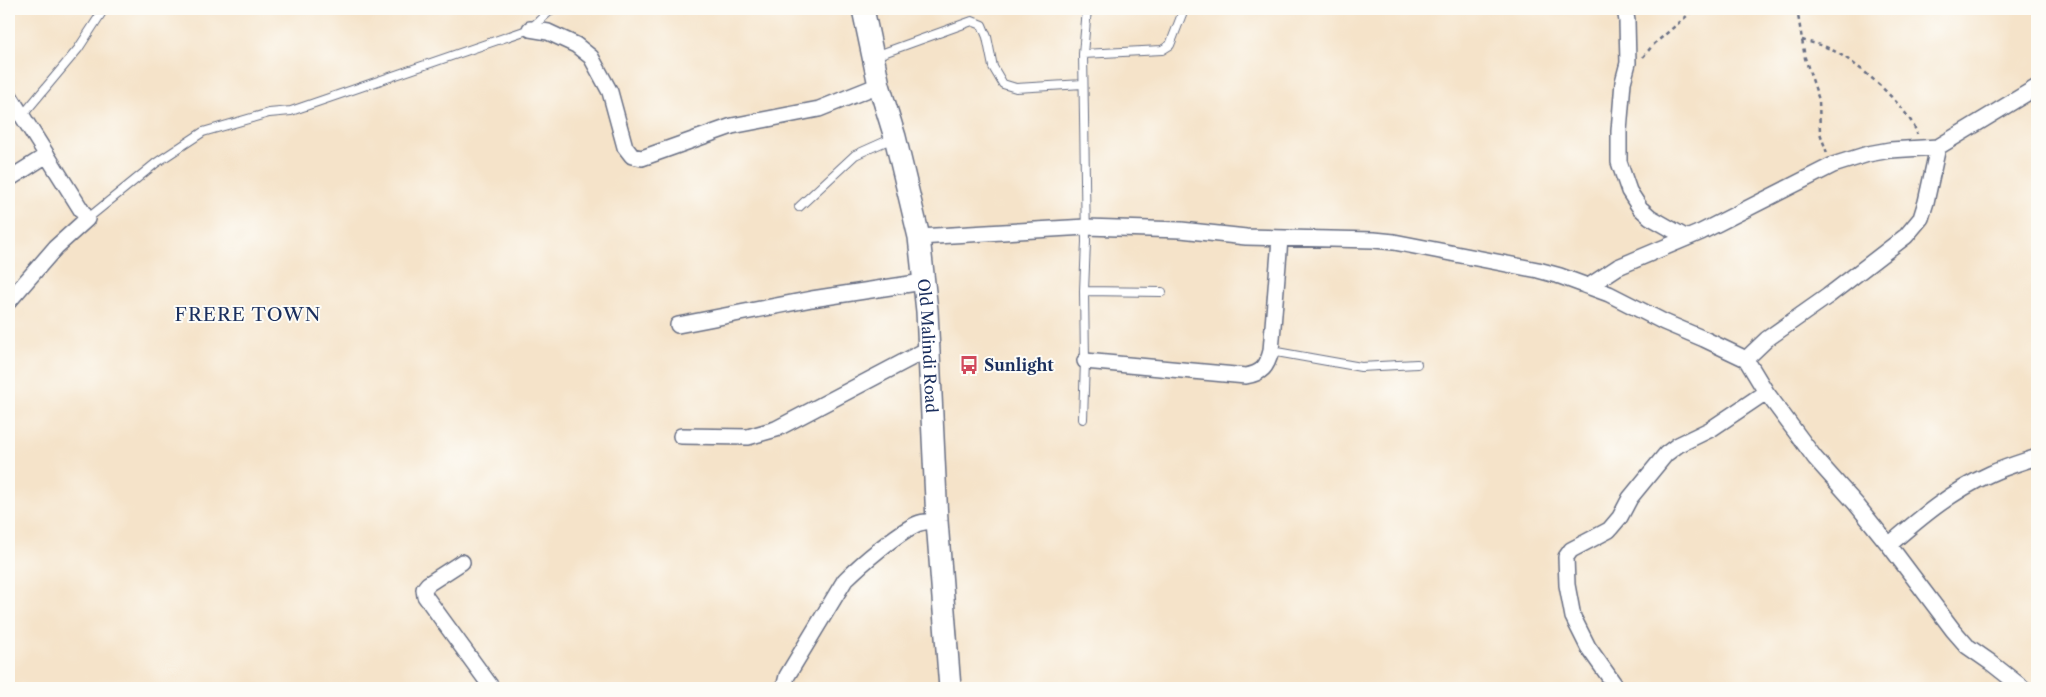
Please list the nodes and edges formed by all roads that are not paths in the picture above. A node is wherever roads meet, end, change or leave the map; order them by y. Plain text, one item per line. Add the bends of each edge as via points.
1 (104, 9) edge
2 (552, 9) edge
3 (863, 9) edge
4 (1087, 9) edge
5 (1184, 9) edge
6 (1624, 9) edge
7 (530, 29) junction
8 (1083, 54) junction
9 (873, 56) junction
10 (1083, 84) junction
11 (879, 85) junction
12 (2037, 87) edge
13 (9, 95) edge
14 (22, 116) junction
15 (895, 137) junction
16 (1938, 147) junction
17 (47, 155) junction
18 (9, 179) edge
19 (800, 207) dead end
20 (87, 219) junction
21 (1086, 227) junction
22 (919, 237) junction
23 (1687, 238) junction
24 (1280, 239) junction
25 (923, 282) junction
26 (1589, 286) junction
27 (1084, 291) junction
28 (1162, 292) dead end
29 (9, 301) edge
30 (678, 325) dead end
31 (928, 349) junction
32 (1271, 351) junction
33 (1746, 359) junction
34 (1085, 361) junction
35 (1417, 364) dead end
36 (1766, 392) junction
37 (1083, 419) dead end
38 (681, 436) dead end
39 (2037, 457) edge
40 (937, 521) junction
41 (1889, 545) junction
42 (462, 562) dead end
43 (492, 688) edge
44 (784, 688) edge
45 (950, 688) edge
46 (1617, 688) edge
47 (2023, 688) edge

1 - 14 lane via 78,50
2 - 7 lane
3 - 9 main road, Old Malindi Road
4 - 8 lane
5 - 8 lane via 1170,45 1162,50
6 - 23 street via 1628,63 1619,131 1619,162 1640,208
7 - 11 street via 548,32 576,45 592,57 610,92 625,147 632,156 642,158 732,126 819,109
7 - 20 lane via 291,111 203,132 156,163
8 - 10 lane
9 - 10 lane via 972,22 982,25 993,67 1003,84 1016,88
9 - 11 main road, Old Malindi Road
10 - 21 lane
11 - 15 main road, Old Malindi Road
12 - 16 street
13 - 14 street
14 - 17 street
15 - 19 lane via 856,155
15 - 22 main road, Old Malindi Road
16 - 23 street via 1868,154 1833,165
16 - 33 street via 1921,218 1906,236 1767,339
17 - 18 street
17 - 20 street
20 - 29 street via 56,247
21 - 22 street
21 - 24 street via 1181,230
21 - 27 lane
22 - 25 main road, Old Malindi Road
23 - 26 street via 1618,267
24 - 26 street via 1394,242 1538,270
24 - 32 street
25 - 30 street
25 - 31 main road, Old Malindi Road
26 - 33 street
27 - 28 lane
27 - 34 lane
31 - 38 street via 776,429 748,436
31 - 40 main road, Old Malindi Road
32 - 34 street via 1263,370 1246,376
32 - 35 lane via 1361,367
33 - 36 street
34 - 37 lane
36 - 41 street
36 - 46 street via 1666,454 1609,530 1571,550 1566,557 1573,617 1588,647
39 - 41 street via 1990,474 1966,487 1919,519
40 - 44 street via 923,522 910,528 845,580 791,668
40 - 45 main road, Old Malindi Road
41 - 47 street via 1966,646
42 - 43 street via 428,584 424,596

